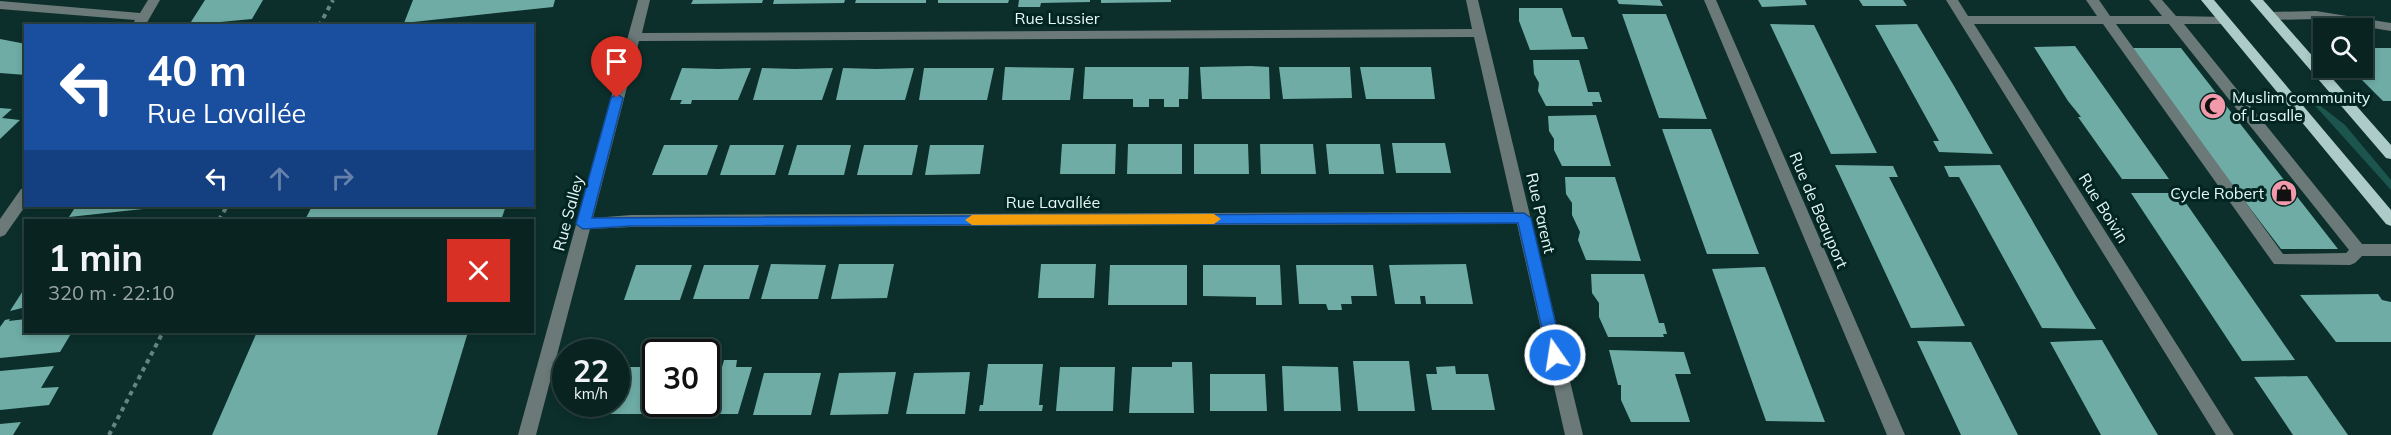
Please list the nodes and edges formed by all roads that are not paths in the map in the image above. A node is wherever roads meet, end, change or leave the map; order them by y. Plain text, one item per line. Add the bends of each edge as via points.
1 (154, 0) edge
2 (644, 0) edge
3 (1472, 0) edge
4 (1710, 0) edge
5 (1952, 0) edge
6 (2092, 0) edge
7 (2155, 0) edge
8 (2207, 0) edge
9 (2256, 0) edge
10 (0, 5) edge
11 (2270, 16) junction
12 (1964, 20) junction
13 (2106, 20) junction
14 (2223, 20) junction
15 (140, 21) edge
16 (2171, 21) junction
17 (2391, 27) edge
18 (1480, 33) junction
19 (634, 37) junction
20 (2391, 153) edge
21 (21, 199) edge
22 (0, 204) edge
23 (1524, 218) junction
24 (2391, 220) edge
25 (583, 224) junction
26 (0, 231) edge
27 (2358, 250) junction
28 (2391, 250) edge
29 (527, 435) edge
30 (1574, 435) edge
31 (1896, 435) edge
32 (2225, 435) edge

1 - 15 street
2 - 19 street, Rue Salley
3 - 18 street, Rue Parent
4 - 31 street, Rue de Beauport
5 - 12 street, Rue Boivin
6 - 13 street
7 - 16 street
8 - 14 main road
9 - 11 main road
10 - 15 street
11 - 17 street via 2308,14
11 - 20 main road
12 - 13 street
12 - 32 street, Rue Boivin
13 - 16 street
13 - 27 street via 2279,260 2350,259
14 - 16 street
14 - 24 main road
16 - 27 street via 2190,39
18 - 19 street, Rue Lussier
18 - 23 street, Rue Parent
19 - 25 street, Rue Salley
21 - 22 street
21 - 26 street
23 - 25 street, Rue Lavallée
23 - 30 street, Rue Parent
25 - 29 street, Rue Salley
27 - 28 street

